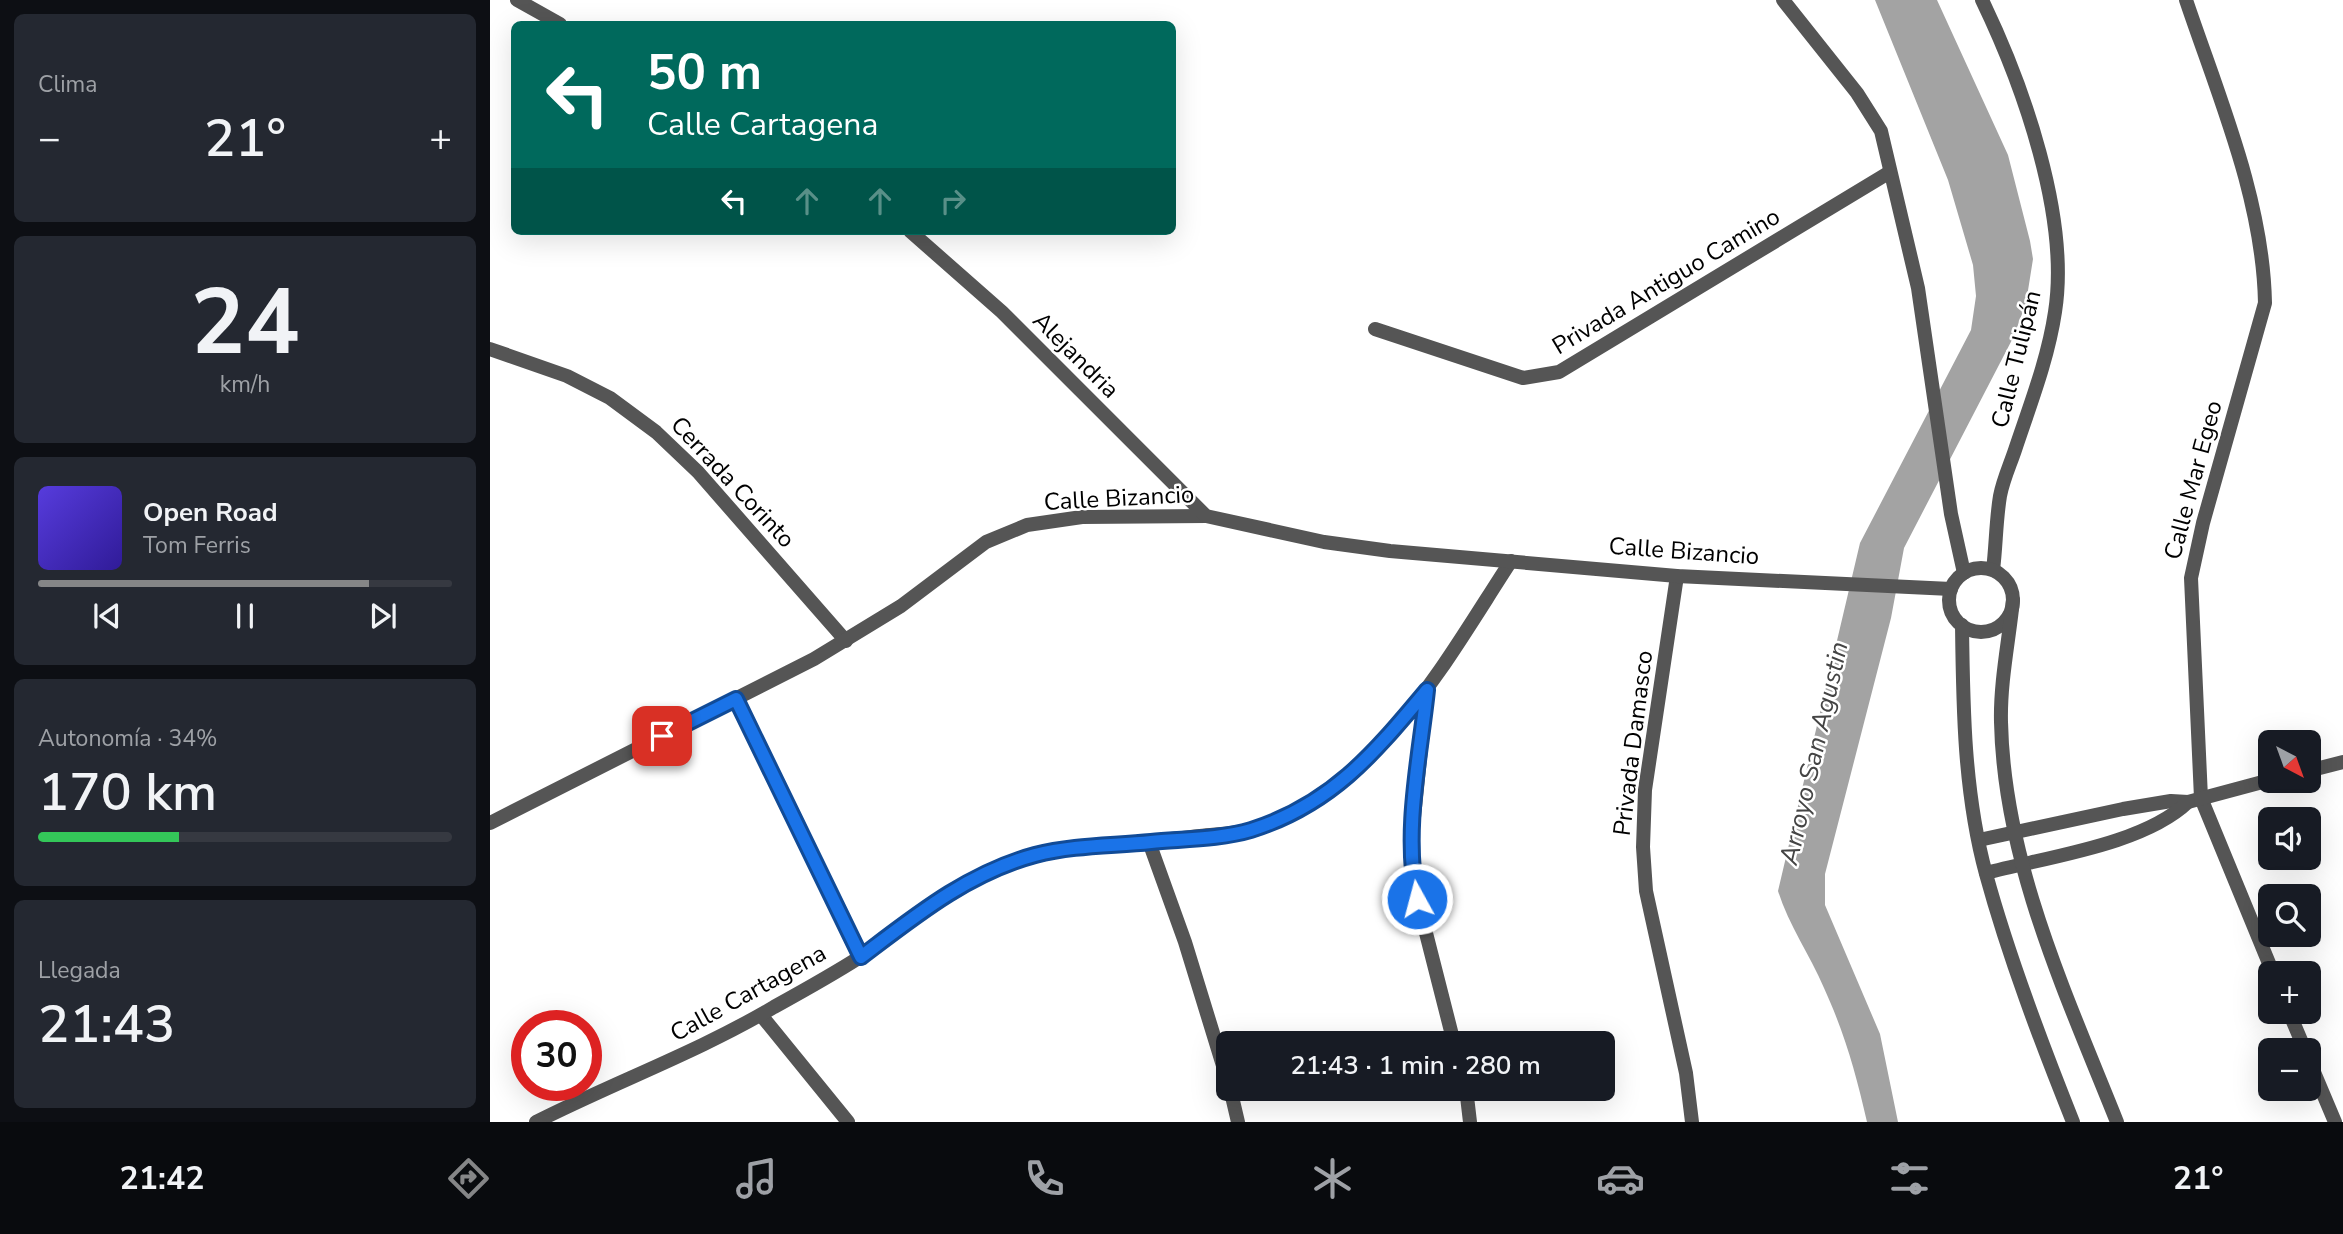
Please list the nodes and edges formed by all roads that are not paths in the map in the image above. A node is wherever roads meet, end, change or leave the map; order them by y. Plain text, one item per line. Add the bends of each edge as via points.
1 (517, 0) edge
2 (1783, 0) edge
3 (1982, 0) edge
4 (2186, 0) edge
5 (556, 21) edge
6 (1890, 172) junction
7 (915, 235) edge
8 (1375, 329) dead end
9 (490, 349) edge
10 (1206, 516) junction
11 (1511, 561) junction
12 (1993, 570) junction
13 (1964, 573) junction
14 (1677, 576) junction
15 (1951, 589) junction
16 (2013, 600) junction
17 (1962, 625) junction
18 (846, 641) junction
19 (1427, 690) junction
20 (736, 699) junction
21 (2343, 762) edge
22 (2321, 768) edge
23 (2258, 783) edge
24 (2194, 800) junction
25 (490, 823) edge
26 (2012, 832) junction
27 (1979, 840) junction
28 (1149, 842) junction
29 (2021, 864) junction
30 (1986, 873) junction
31 (861, 957) junction
32 (2268, 961) edge
33 (761, 1015) junction
34 (1451, 1031) edge
35 (1216, 1046) edge
36 (2321, 1090) edge
37 (1233, 1101) edge
38 (1468, 1101) edge
39 (536, 1122) edge
40 (848, 1122) edge
41 (1238, 1122) edge
42 (1470, 1122) edge
43 (1692, 1122) edge
44 (2073, 1122) edge
45 (2118, 1122) edge
46 (2334, 1122) edge

1 - 5 street
2 - 6 street via 1881,131
3 - 12 street, Calle Tulipán via 2005,48 2038,150 2053,210 2059,272 2055,314 2038,381 2000,495
4 - 24 street, Calle Mar Egeo via 2249,192 2264,268 2265,303 2190,578
6 - 8 street, Privada Antiguo Camino via 1559,372 1522,377
6 - 13 street via 1918,288
7 - 10 street, Alejandria via 1002,312
9 - 18 street, Cerrada Corinto via 567,376 610,398 656,432 698,472
10 - 11 street, Calle Bizancio via 1324,542
10 - 18 street, Calle Bizancio via 1082,517 1027,526 986,542
11 - 14 street, Calle Bizancio
11 - 19 street, Calle Cartagena
12 - 13 street via 1978,568
12 - 16 street via 2006,579
13 - 15 street
14 - 15 street, Calle Bizancio
14 - 43 street, Privada Damasco via 1645,790 1643,847 1646,891 1686,1073
15 - 17 street via 1951,610
16 - 17 street via 2006,620 1992,630 1976,631
16 - 26 street via 2000,720
17 - 27 street via 1963,733
18 - 20 street, Calle Bizancio
19 - 28 street, Calle Cartagena via 1368,760 1288,816 1249,831
19 - 34 street via 1412,878
20 - 25 street, Calle Bizancio
20 - 31 street
21 - 22 street
23 - 24 street
24 - 26 street
24 - 29 street via 2157,826
24 - 32 street, Calle Mar Egeo
26 - 27 street
26 - 29 street
27 - 30 street
28 - 31 street, Calle Cartagena via 1083,845 993,871 943,895
28 - 35 street
29 - 30 street
29 - 45 street
30 - 44 street
31 - 33 street, Calle Cartagena
33 - 39 street, Calle Cartagena
33 - 40 street
36 - 46 street
37 - 41 street
38 - 42 street

